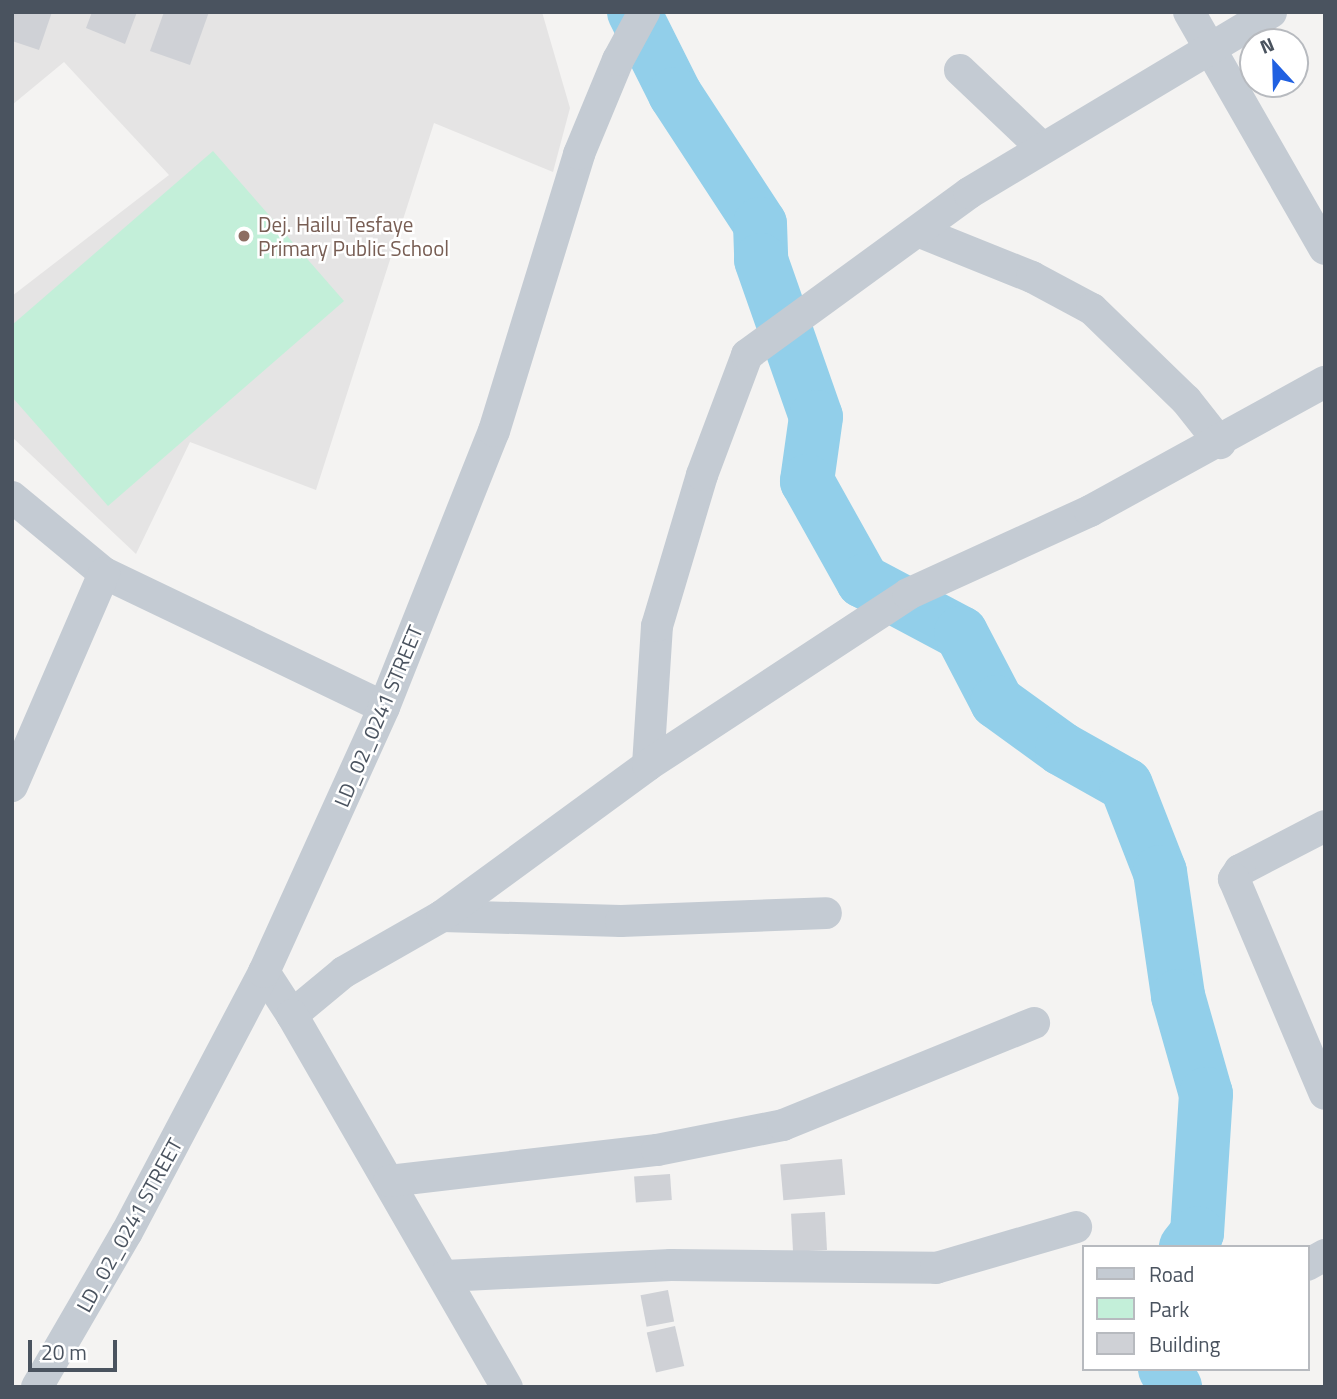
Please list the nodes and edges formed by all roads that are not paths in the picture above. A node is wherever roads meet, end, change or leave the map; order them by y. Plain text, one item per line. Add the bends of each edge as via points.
1 (643, 12) edge
2 (1189, 12) edge
3 (1271, 12) edge
4 (1209, 48) junction
5 (960, 70) dead end
6 (1041, 147) junction
7 (920, 232) junction
8 (1325, 249) edge
9 (1325, 382) edge
10 (1220, 443) junction
11 (12, 497) edge
12 (104, 573) junction
13 (384, 707) junction
14 (648, 765) junction
15 (12, 786) edge
16 (1325, 826) edge
17 (827, 914) dead end
18 (442, 916) junction
19 (264, 972) junction
20 (292, 1016) junction
21 (1034, 1023) dead end
22 (1325, 1094) edge
23 (389, 1181) junction
24 (1076, 1227) dead end
25 (1325, 1255) edge
26 (1309, 1264) edge
27 (445, 1276) junction
28 (48, 1381) edge
29 (507, 1387) edge

1 - 13 street, LD_02_0241 STREET via 579,154 494,431
2 - 4 street
3 - 4 street
4 - 6 street
4 - 8 street
5 - 6 street
6 - 7 street via 969,193
7 - 10 street via 1032,277 1092,309 1186,400
7 - 14 street via 747,355 733,383 657,626
9 - 10 street
10 - 14 street via 1090,510 908,594
11 - 12 street
12 - 13 street
12 - 15 street
13 - 19 street, LD_02_0241 STREET
14 - 18 street
16 - 22 street via 1240,870 1234,879
17 - 18 street via 621,921
18 - 20 street via 344,972
19 - 20 street
19 - 28 street, LD_02_0241 STREET
20 - 23 street
21 - 23 street via 782,1125 657,1150
23 - 27 street
24 - 27 street via 936,1268 671,1265
25 - 26 street
27 - 29 street

